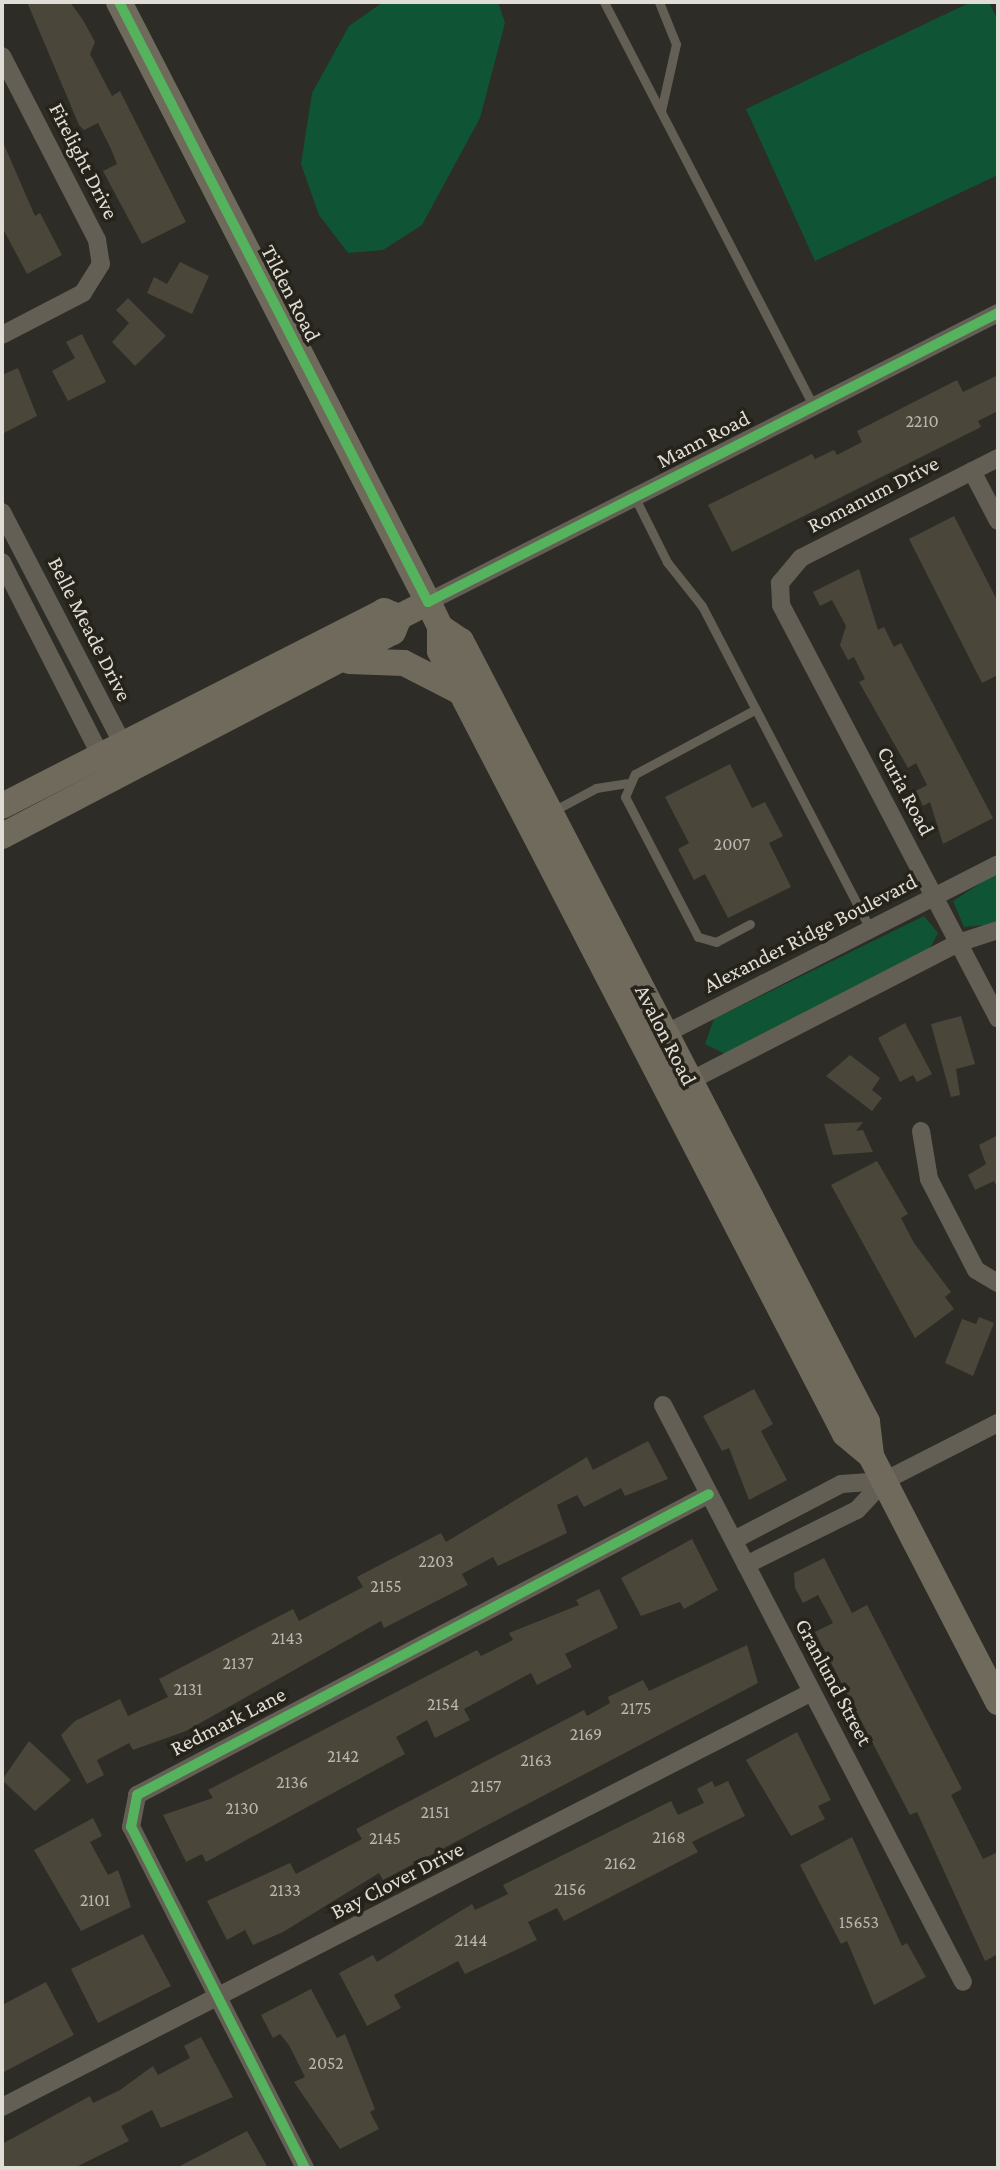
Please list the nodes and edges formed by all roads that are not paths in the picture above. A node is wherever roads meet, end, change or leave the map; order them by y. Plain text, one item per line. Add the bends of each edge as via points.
1 (119, 2) edge
2 (604, 2) edge
3 (659, 2) edge
4 (2, 56) edge
5 (661, 111) junction
6 (998, 313) edge
7 (2, 335) edge
8 (813, 406) junction
9 (998, 458) edge
10 (972, 471) junction
11 (634, 496) junction
12 (2, 512) edge
13 (998, 521) edge
14 (2, 562) edge
15 (780, 583) joint
16 (428, 602) junction
17 (399, 617) junction
18 (62, 627) junction
19 (440, 627) junction
20 (41, 638) junction
21 (330, 666) junction
22 (461, 692) junction
23 (756, 709) junction
24 (111, 749) junction
25 (124, 773) junction
26 (627, 783) junction
27 (2, 806) edge
28 (551, 812) junction
29 (2, 836) edge
30 (998, 864) edge
31 (934, 897) junction
32 (750, 924) dead end
33 (870, 929) junction
34 (998, 930) edge
35 (958, 943) junction
36 (998, 1019) edge
37 (655, 1040) junction
38 (679, 1087) junction
39 (921, 1131) dead end
40 (998, 1283) edge
41 (663, 1405) dead end
42 (998, 1423) edge
43 (884, 1481) junction
44 (709, 1494) junction
45 (784, 1514) junction
46 (734, 1540) junction
47 (797, 1540) junction
48 (746, 1565) junction
49 (812, 1692) junction
50 (998, 1702) edge
51 (963, 1982) dead end
52 (219, 1998) junction
53 (2, 2107) edge
54 (305, 2168) edge

1 - 16 main road, Tilden Road
2 - 5 lane
3 - 5 lane via 676,44
4 - 7 street, Firelight Drive via 97,240 101,264 83,293
5 - 8 lane
6 - 8 street, Mann Road
8 - 11 street, Mann Road
9 - 10 street, Romanum Drive
10 - 13 street
10 - 15 street, Romanum Drive via 801,558
11 - 16 street, Mann Road
11 - 23 lane
12 - 18 street, Belle Meade Drive
14 - 20 street, Belle Meade Drive
15 - 31 street, Curia Road via 781,605
16 - 17 main road
16 - 19 main road, Avalon Road
17 - 21 main road via 393,632
17 - 24 main road via 384,611
18 - 20 street
18 - 24 street, Belle Meade Drive
19 - 22 main road, Avalon Road via 440,651
19 - 28 main road, Avalon Road via 461,641
20 - 24 street, Belle Meade Drive
21 - 22 main road via 364,657 394,660
21 - 25 main road
22 - 37 main road, Avalon Road
23 - 26 lane
23 - 33 lane
24 - 25 street, Belle Meade Drive
24 - 27 main road
25 - 29 main road
26 - 28 lane via 596,788
26 - 32 lane via 629,811 698,937 716,942
28 - 37 main road, Avalon Road
30 - 31 street, Alexander Ridge Boulevard
31 - 33 street, Alexander Ridge Boulevard
31 - 35 street, Curia Road
33 - 37 street, Alexander Ridge Boulevard
34 - 35 street
35 - 36 street, Curia Road
35 - 38 street
37 - 38 main road, Avalon Road
38 - 43 main road, Avalon Road via 845,1434 871,1456
39 - 40 street via 929,1179 976,1270
41 - 44 street, Granlund Street
42 - 43 street
43 - 45 street via 841,1484
43 - 47 street via 857,1510
43 - 50 main road, Avalon Road
44 - 46 street, Granlund Street
44 - 52 street, Redmark Lane via 137,1795 131,1827
45 - 46 street
45 - 47 street
46 - 48 street, Granlund Street
47 - 48 street
48 - 49 street, Granlund Street
49 - 51 street, Granlund Street
49 - 52 street, Bay Clover Drive
52 - 53 street, Bay Clover Drive
52 - 54 street, Redmark Lane

